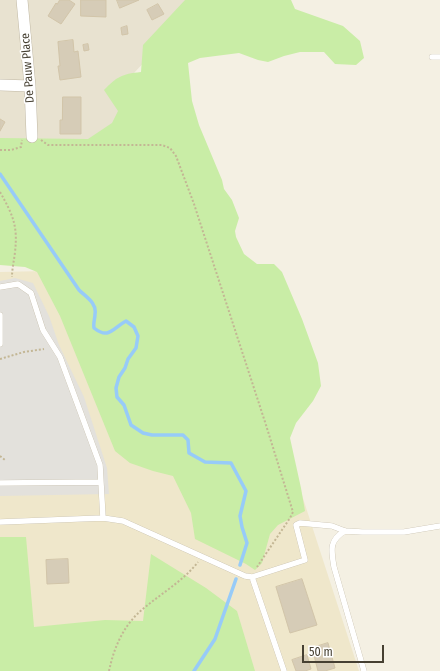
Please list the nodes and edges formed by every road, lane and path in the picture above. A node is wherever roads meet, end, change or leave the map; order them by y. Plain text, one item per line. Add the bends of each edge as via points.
1 (22, 0) edge
2 (432, 57) dead end
3 (440, 57) edge
4 (0, 85) edge
5 (30, 86) junction
6 (31, 134) junction
7 (0, 150) edge
8 (0, 192) edge
9 (12, 285) junction
10 (0, 287) edge
11 (0, 315) edge
12 (0, 344) edge
13 (44, 348) dead end
14 (0, 360) edge
15 (0, 456) edge
16 (6, 460) dead end
17 (101, 482) junction
18 (0, 483) edge
19 (104, 518) junction
20 (0, 522) edge
21 (440, 526) edge
22 (346, 531) junction
23 (202, 556) junction
24 (252, 577) junction
25 (109, 671) edge
26 (284, 671) edge
27 (364, 671) edge

1 - 5 street, De Pauw Place
2 - 3 lane
4 - 5 street
5 - 6 street, De Pauw Place
6 - 7 path via 21,132 21,147
6 - 24 path via 48,145 162,145 170,148 176,156 194,204 293,512
8 - 9 path via 15,224
9 - 10 lane
9 - 17 lane via 18,284 31,293 43,330 60,357 100,465
11 - 12 lane
13 - 14 path
15 - 16 path
17 - 18 lane
17 - 19 lane
19 - 20 lane
19 - 23 lane via 123,521
21 - 22 lane via 404,532
22 - 24 lane via 332,526 300,523 296,525 305,560
22 - 27 lane via 339,534 334,541 331,552
23 - 24 lane
23 - 25 path via 194,568 132,620 120,637
24 - 26 lane

